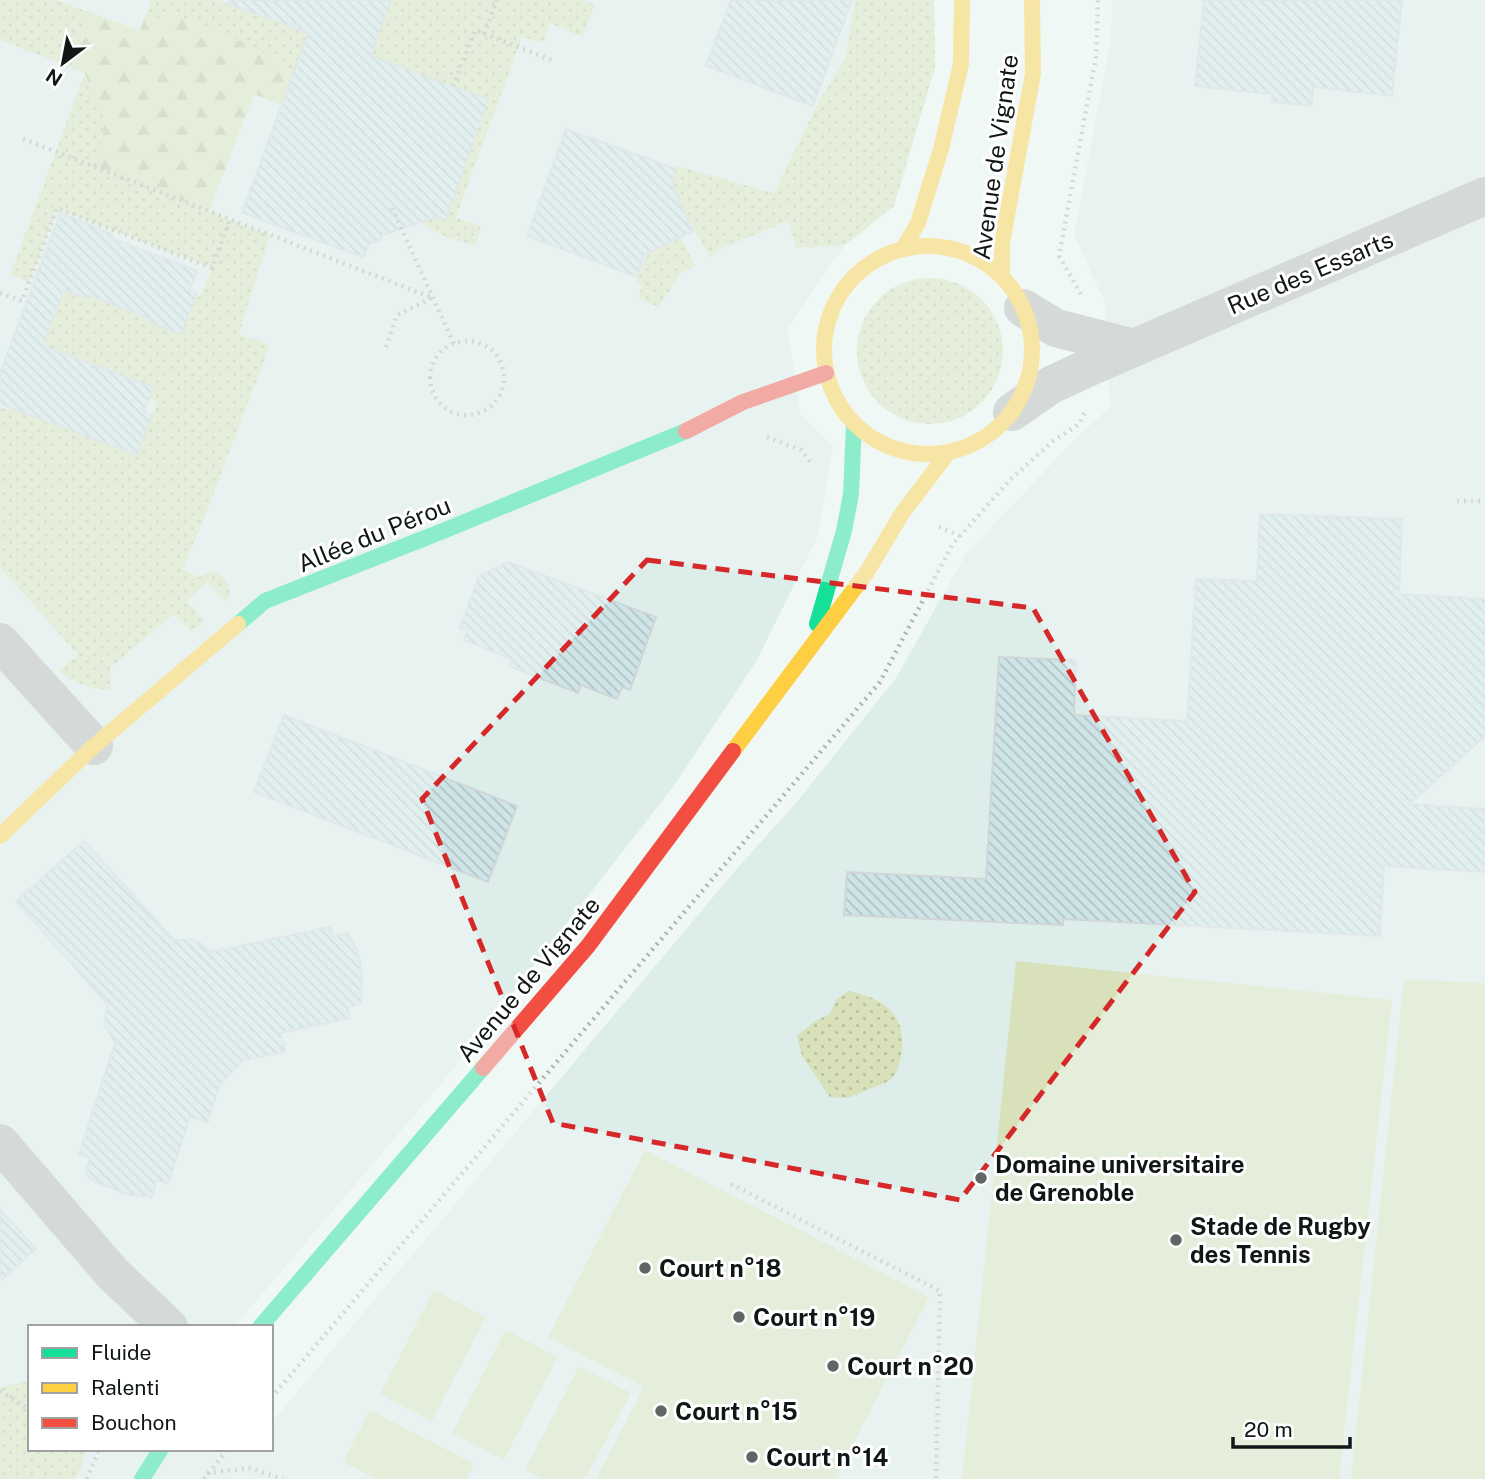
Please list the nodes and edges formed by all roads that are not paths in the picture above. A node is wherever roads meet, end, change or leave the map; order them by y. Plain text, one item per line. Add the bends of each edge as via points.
1 (962, 0) edge
2 (1032, 0) edge
3 (1485, 196) edge
4 (903, 249) junction
5 (1012, 293) junction
6 (1134, 348) junction
7 (826, 373) junction
8 (1012, 412) junction
9 (854, 424) junction
10 (948, 453) junction
11 (0, 642) edge
12 (812, 645) junction
13 (94, 746) junction
14 (0, 836) edge
15 (0, 1143) edge
16 (167, 1325) edge
17 (262, 1325) edge
18 (160, 1451) edge
19 (142, 1479) edge

1 - 4 street, Avenue de Vignate via 961,64 941,149 918,223
2 - 5 street, Avenue de Vignate via 1033,74 1002,243
3 - 6 street, Rue des Essarts
4 - 5 street via 929,246 981,260
4 - 7 street via 866,266 839,295 825,332
5 - 6 street via 1056,328
5 - 8 street via 1031,334 1032,362
6 - 8 street, Rue des Essarts via 1051,385
7 - 9 street
7 - 13 street, Allée du Pérou via 743,402 698,426 265,601
8 - 10 street via 994,431
9 - 10 street via 897,450 922,455
9 - 12 street, Avenue de Vignate via 851,494 844,531
10 - 12 street, Avenue de Vignate
11 - 13 street
12 - 17 street, Avenue de Vignate via 588,946
13 - 14 street, Allée du Pérou
15 - 16 street via 113,1273
18 - 19 street

